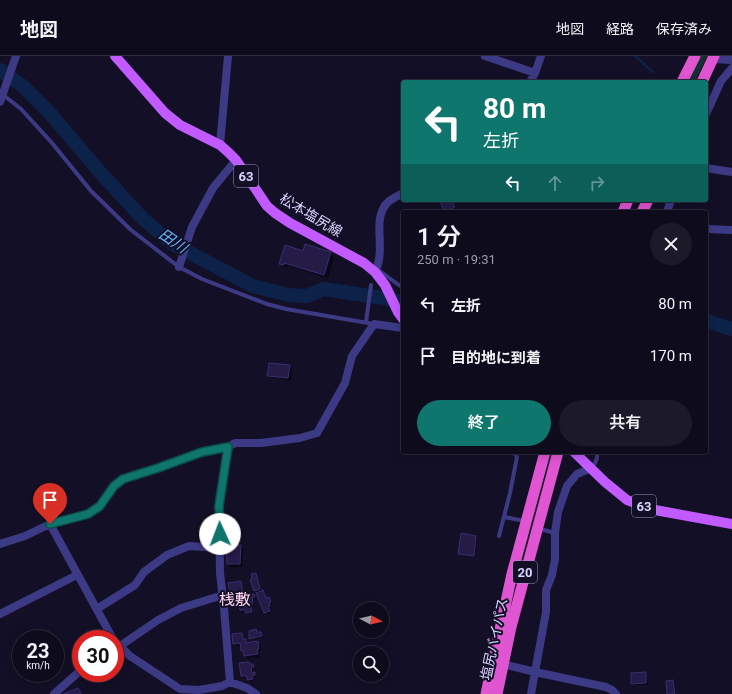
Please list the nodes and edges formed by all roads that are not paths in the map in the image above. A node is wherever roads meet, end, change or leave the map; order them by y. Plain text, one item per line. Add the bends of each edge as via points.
1 (115, 56) edge
2 (228, 56) edge
3 (485, 56) edge
4 (541, 56) edge
5 (16, 57) edge
6 (692, 57) edge
7 (713, 57) edge
8 (732, 60) edge
9 (732, 68) edge
10 (535, 73) junction
11 (531, 80) edge
12 (683, 80) edge
13 (703, 80) edge
14 (2, 95) edge
15 (708, 110) edge
16 (220, 145) junction
17 (236, 160) junction
18 (708, 168) edge
19 (732, 172) edge
20 (401, 194) edge
21 (708, 229) edge
22 (732, 230) edge
23 (180, 264) junction
24 (376, 270) junction
25 (371, 287) dead end
26 (401, 287) edge
27 (401, 316) edge
28 (369, 322) junction
29 (401, 328) edge
30 (228, 447) junction
31 (515, 454) edge
32 (544, 454) edge
33 (557, 454) edge
34 (576, 454) edge
35 (597, 454) edge
36 (592, 468) junction
37 (504, 517) junction
38 (527, 521) junction
39 (50, 524) junction
40 (732, 524) edge
41 (544, 530) dead end
42 (555, 533) junction
43 (499, 536) dead end
44 (0, 544) edge
45 (220, 548) junction
46 (77, 575) junction
47 (223, 595) junction
48 (96, 608) junction
49 (0, 614) edge
50 (108, 630) edge
51 (124, 640) edge
52 (124, 650) edge
53 (502, 664) junction
54 (535, 672) junction
55 (72, 678) edge
56 (230, 682) junction
57 (54, 694) edge
58 (256, 694) edge
59 (486, 694) edge
60 (497, 694) edge
61 (532, 694) edge
62 (616, 694) edge

1 - 16 main road, 松本塩尻線 / 63 via 173,120
2 - 16 street
3 - 10 street
4 - 10 street
5 - 14 street
6 - 12 highway
7 - 8 street
7 - 13 highway
9 - 15 street via 721,81
10 - 11 street
14 - 23 lane via 21,108 92,191 131,230
16 - 17 main road, 松本塩尻線 / 63
17 - 23 street via 213,188 191,230
17 - 24 main road, 松本塩尻線 / 63 via 274,213
18 - 19 street
20 - 24 street via 388,203 379,219 380,258
21 - 22 street
23 - 28 lane via 202,279 273,306
24 - 26 lane
24 - 27 main road, 松本塩尻線 / 63
25 - 28 lane
28 - 29 street
28 - 30 street via 352,356 345,383 316,433 300,438 261,443 235,443
30 - 39 street via 202,452 123,479 114,486 100,506 88,514
30 - 45 street via 219,506
31 - 37 lane via 517,457
32 - 38 highway, 塩尻バイパス / 20
33 - 53 highway, 塩尻バイパス / 20
34 - 36 main road, 63
35 - 36 lane
36 - 40 main road, 63 via 628,500 655,510
36 - 42 street via 577,474 567,486 558,512
37 - 38 lane
37 - 43 lane
38 - 59 highway, 塩尻バイパス / 20 via 512,574
39 - 44 street via 26,536
39 - 46 street
41 - 42 lane
42 - 54 street via 555,560 546,590 546,612
45 - 47 street
45 - 48 street via 190,546 167,554 144,572 135,585
46 - 48 street
46 - 49 street
47 - 51 street via 181,608
47 - 56 street
48 - 50 street
52 - 56 street via 180,689 199,690
53 - 54 street
53 - 60 highway, 塩尻バイパス / 20
54 - 61 street
54 - 62 street via 606,687
55 - 57 street
56 - 58 street

